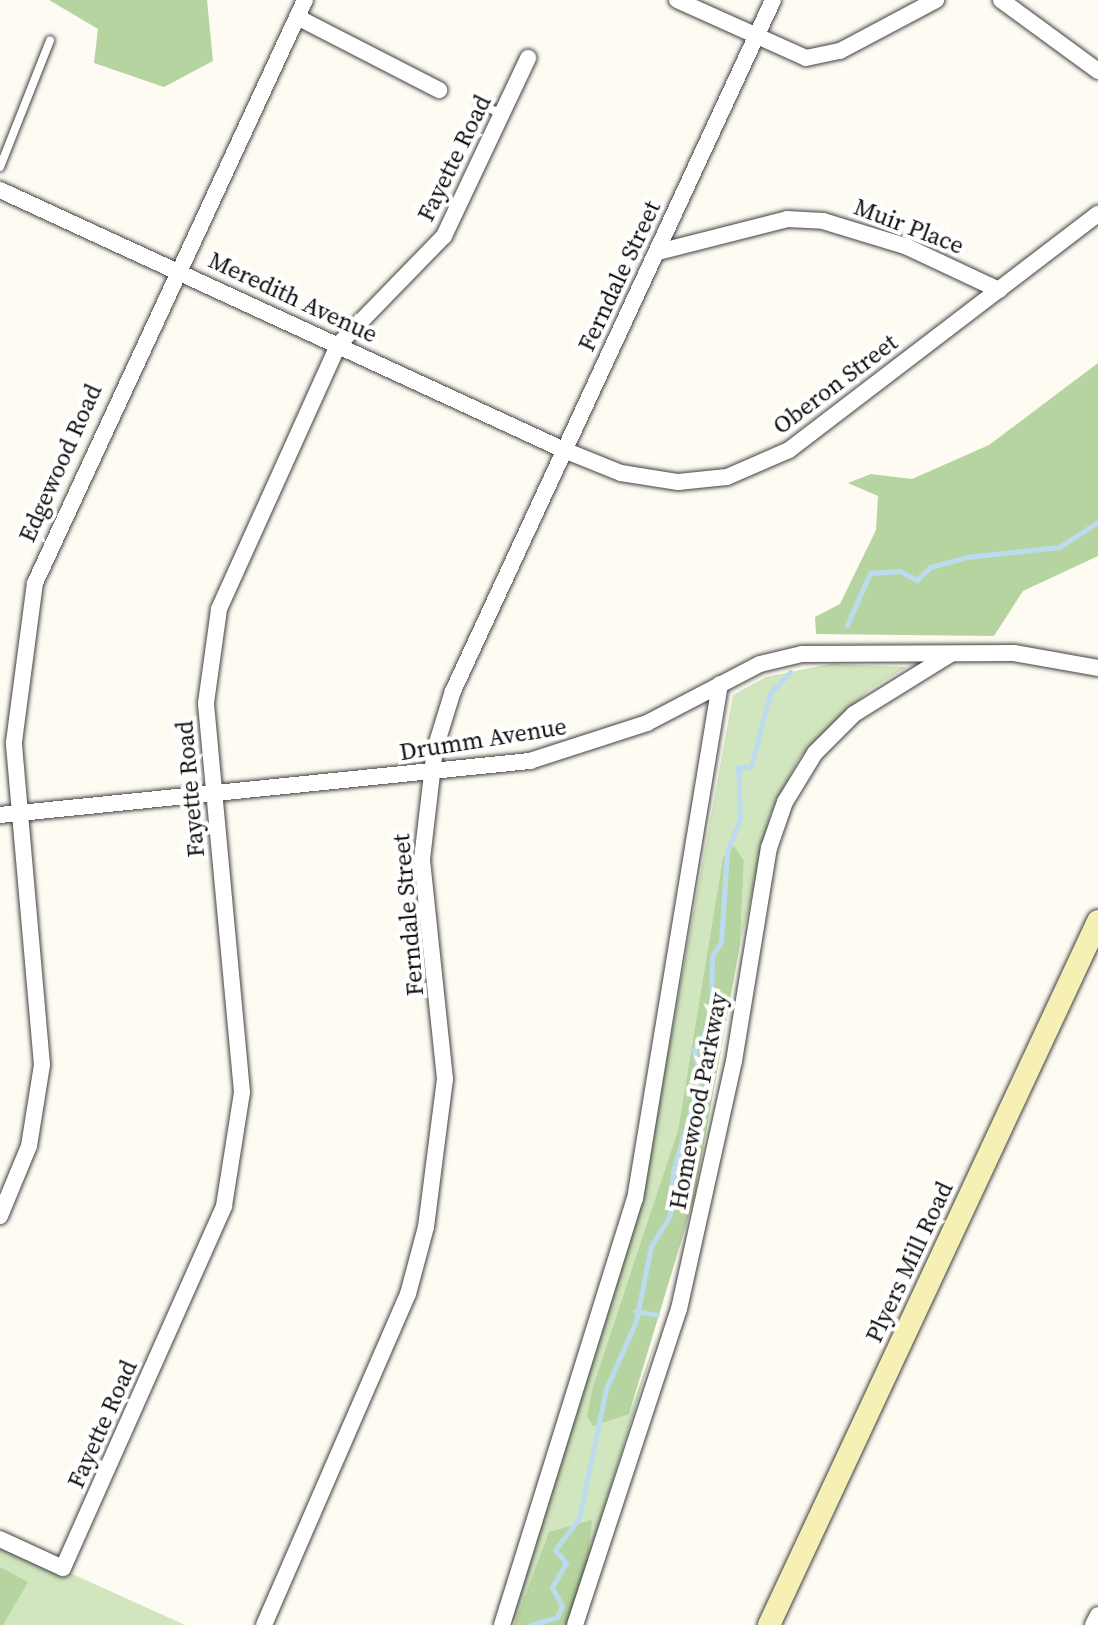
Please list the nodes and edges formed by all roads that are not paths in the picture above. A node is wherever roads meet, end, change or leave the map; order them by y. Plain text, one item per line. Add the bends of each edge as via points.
1 (305, 0) edge
2 (677, 0) edge
3 (773, 0) edge
4 (936, 0) edge
5 (1006, 1) edge
6 (297, 17) junction
7 (755, 38) junction
8 (50, 41) dead end
9 (528, 58) dead end
10 (1098, 71) edge
11 (439, 90) dead end
12 (480, 104) dead end
13 (502, 115) junction
14 (0, 167) edge
15 (0, 191) edge
16 (1098, 214) edge
17 (658, 252) junction
18 (176, 269) junction
19 (999, 290) junction
20 (338, 345) junction
21 (564, 450) junction
22 (954, 653) junction
23 (1098, 668) edge
24 (720, 684) junction
25 (429, 774) junction
26 (214, 796) junction
27 (19, 814) junction
28 (0, 815) edge
29 (1098, 921) edge
30 (0, 1216) edge
31 (0, 1539) edge
32 (1098, 1615) edge
33 (264, 1625) edge
34 (502, 1625) edge
35 (575, 1625) edge
36 (769, 1625) edge
37 (1093, 1625) edge

1 - 6 street, Edgewood Road
2 - 7 street
3 - 7 street, Ferndale Street
4 - 7 street via 822,56 795,56
5 - 10 street
6 - 11 street
6 - 18 street, Edgewood Road
7 - 17 street, Ferndale Street
8 - 14 lane
9 - 13 street, Fayette Road
12 - 13 lane
13 - 20 street, Fayette Road via 444,236
15 - 18 street, Meredith Avenue
16 - 19 street, Oberon Street
17 - 19 street, Muir Place via 787,219 823,221 905,246
17 - 21 street, Ferndale Street
18 - 20 street, Meredith Avenue
18 - 27 street, Edgewood Road via 34,585 15,685
19 - 21 street, Oberon Street via 789,450 758,466 669,482
20 - 21 street, Meredith Avenue
20 - 26 street, Fayette Road via 219,609 206,703
21 - 25 street, Ferndale Street via 453,691
22 - 23 street, Drumm Avenue
22 - 24 street, Drumm Avenue via 802,654
22 - 35 street, Homewood Parkway via 854,714 815,753 785,802 769,848 734,1061 679,1309
24 - 25 street, Drumm Avenue via 590,745
24 - 34 street, Homewood Parkway via 638,1186
25 - 26 street, Drumm Avenue
25 - 33 street, Ferndale Street via 422,859 443,1031 440,1155 408,1294
26 - 27 street, Drumm Avenue
26 - 31 street, Fayette Road via 242,1092 231,1177 199,1270 63,1568
27 - 28 street, Drumm Avenue
27 - 30 street, Edgewood Road via 42,1065 29,1146
29 - 36 street, Plyers Mill Road
32 - 37 street

